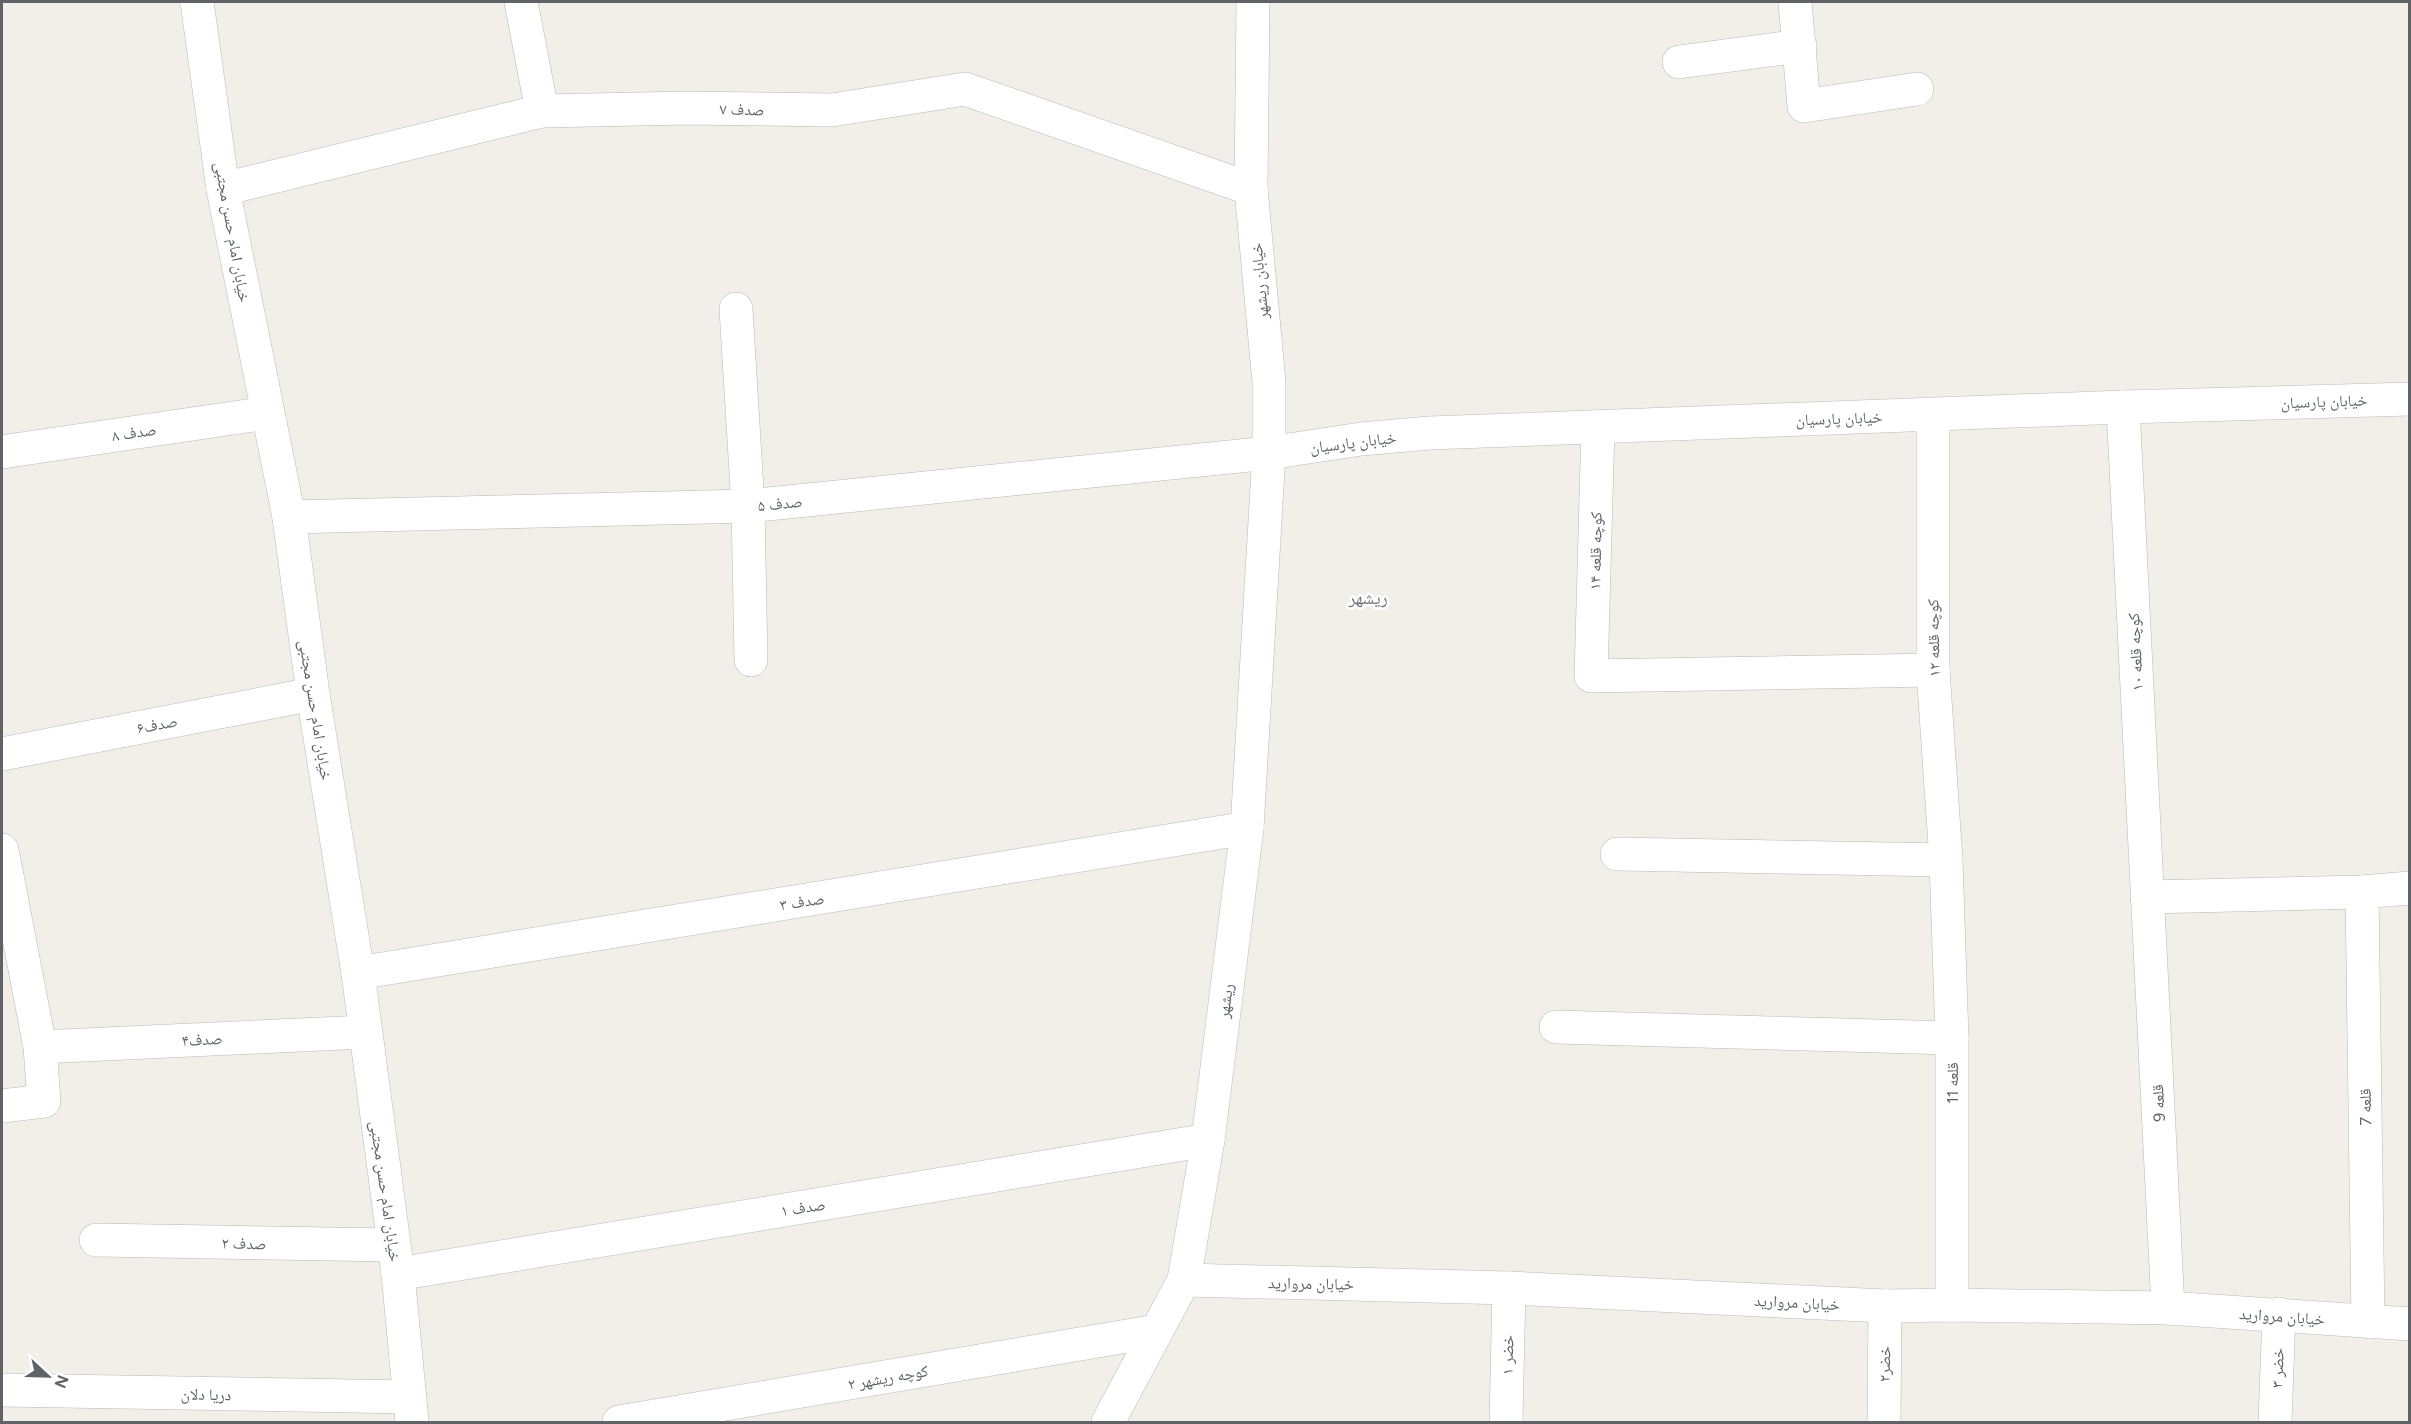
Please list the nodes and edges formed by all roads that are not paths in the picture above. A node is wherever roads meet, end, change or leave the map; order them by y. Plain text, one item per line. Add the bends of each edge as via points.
1 (197, 2) edge
2 (521, 2) edge
3 (1253, 2) edge
4 (1795, 2) edge
5 (1800, 46) junction
6 (1679, 62) dead end
7 (1917, 89) dead end
8 (543, 111) junction
9 (224, 189) junction
10 (1251, 189) junction
11 (736, 309) dead end
12 (2409, 399) edge
13 (2123, 407) junction
14 (267, 412) junction
15 (1933, 415) junction
16 (1598, 427) junction
17 (2, 452) edge
18 (1269, 453) junction
19 (748, 506) junction
20 (289, 517) junction
21 (1264, 560) joint
22 (751, 660) dead end
23 (1933, 670) junction
24 (313, 694) junction
25 (2, 754) edge
26 (1247, 828) junction
27 (2, 850) edge
28 (1617, 854) dead end
29 (1946, 860) junction
30 (2409, 888) edge
31 (2362, 892) junction
32 (2147, 897) junction
33 (358, 973) junction
34 (1556, 1027) dead end
35 (365, 1032) junction
36 (1952, 1038) junction
37 (40, 1047) junction
38 (2, 1106) edge
39 (1208, 1140) junction
40 (96, 1240) dead end
41 (396, 1259) junction
42 (1184, 1280) junction
43 (1509, 1288) junction
44 (1952, 1305) junction
45 (1886, 1306) junction
46 (2169, 1308) junction
47 (2279, 1314) junction
48 (2368, 1322) junction
49 (2409, 1323) edge
50 (1157, 1331) junction
51 (2, 1390) edge
52 (411, 1410) edge
53 (619, 1422) edge
54 (1108, 1422) edge
55 (1506, 1422) edge
56 (1884, 1422) edge
57 (2275, 1422) edge

1 - 9 street, خیابان امام حسن مجتبی
2 - 8 street
3 - 10 street, خیابان ریشهر
4 - 5 street
5 - 6 street
5 - 7 street via 1804,106
8 - 9 street, صدف ۷
8 - 10 street, صدف ۷ via 832,110 965,89
9 - 14 street, خیابان امام حسن مجتبی
10 - 18 street, خیابان ریشهر via 1269,382
11 - 19 street
12 - 13 street, خیابان پارسیان
13 - 15 street, خیابان پارسیان
13 - 32 street, کوچه قلعه ۱۰
14 - 17 street, صدف ۸
14 - 20 street, خیابان امام حسن مجتبی
15 - 16 street, خیابان پارسیان
15 - 23 street, کوچه قلعه ۱۲
16 - 18 street, خیابان پارسیان via 1430,433
16 - 23 street, کوچه قلعه ۱۴ via 1591,676
18 - 19 street, صدف ۵
18 - 21 street, خیابان ریشهر
19 - 20 street, صدف ۵
19 - 22 street
20 - 24 street, خیابان امام حسن مجتبی
21 - 26 street, ریشهر
23 - 29 street, کوچه قلعه ۱۲
24 - 25 street, صدف۶
24 - 33 street, خیابان امام حسن مجتبی
26 - 33 street, صدف ۳
26 - 39 street, ریشهر
27 - 37 street
28 - 29 street
29 - 36 street, قلعه 11
30 - 31 street
31 - 32 street
31 - 48 street, قلعه 7
32 - 46 street, قلعه 9
33 - 35 street, خیابان امام حسن مجتبی
34 - 36 street
35 - 37 street, صدف۴
35 - 41 street, خیابان امام حسن مجتبی
36 - 44 street, قلعه 11
37 - 38 street via 44,1101
39 - 41 street, صدف ۱
39 - 42 street, ریشهر
40 - 41 street, صدف ۲
41 - 52 street, خیابان امام حسن مجتبی
42 - 43 street, خیابان مروارید
42 - 50 street, ریشهر
43 - 45 street, خیابان مروارید
43 - 55 street, خضر ۱
44 - 45 street, خیابان مروارید
44 - 46 street, خیابان مروارید
45 - 56 street, خضر۲
46 - 47 street, خیابان مروارید
47 - 48 street, خیابان مروارید
47 - 57 street, خضر ۳
48 - 49 street, خیابان مروارید
50 - 53 street, کوچه ریشهر ۲
50 - 54 street, ریشهر
51 - 52 street, دریا دلان

